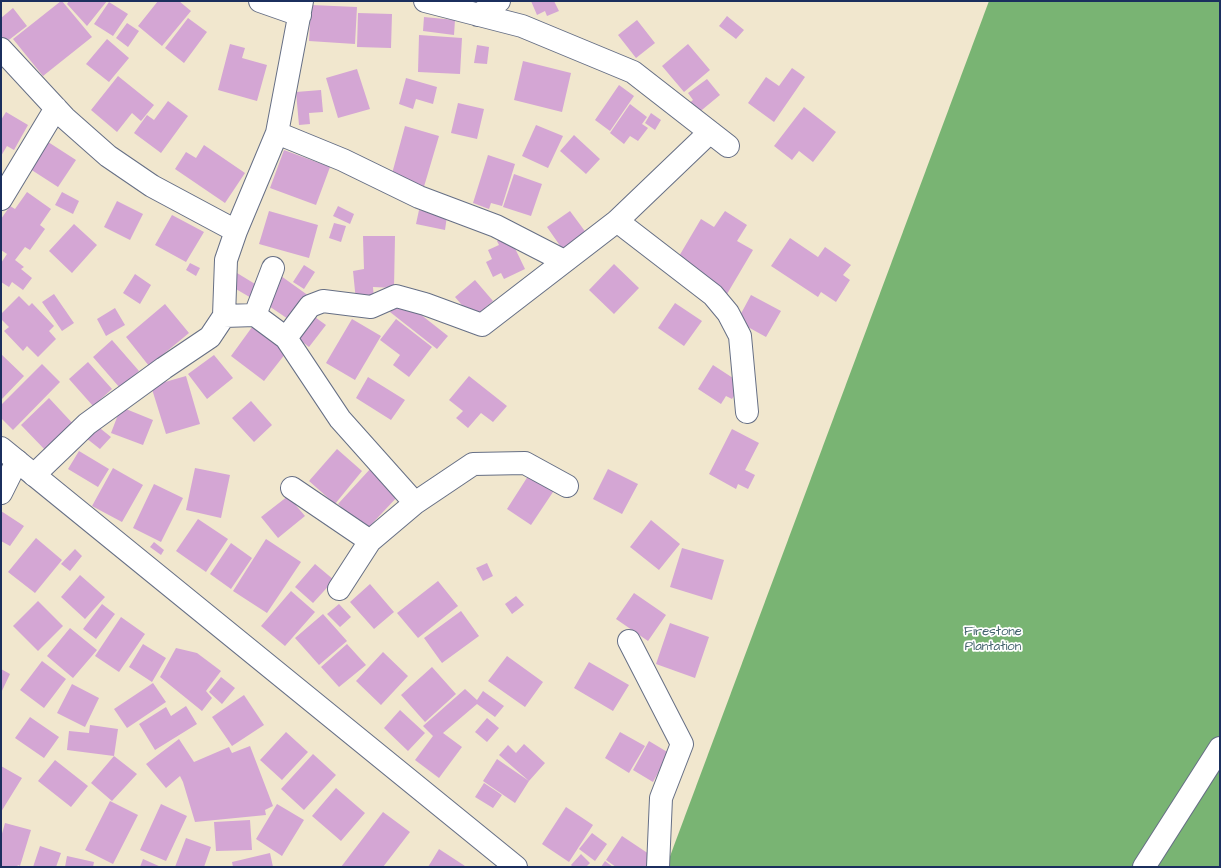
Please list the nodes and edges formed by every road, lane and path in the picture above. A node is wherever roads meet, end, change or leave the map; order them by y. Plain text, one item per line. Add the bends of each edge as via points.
1 (260, 1) edge
2 (424, 1) edge
3 (499, 1) edge
4 (301, 8) edge
5 (478, 15) junction
6 (1, 49) edge
7 (56, 108) junction
8 (710, 132) junction
9 (277, 133) junction
10 (728, 146) dead end
11 (1, 199) edge
12 (616, 221) junction
13 (236, 232) junction
14 (564, 261) junction
15 (273, 268) dead end
16 (224, 316) junction
17 (255, 316) junction
18 (286, 338) junction
19 (747, 412) dead end
20 (9, 455) edge
21 (34, 475) junction
22 (567, 486) dead end
23 (292, 488) dead end
24 (1, 493) edge
25 (415, 503) junction
26 (370, 541) junction
27 (339, 589) dead end
28 (629, 641) dead end
29 (1220, 748) edge
30 (1148, 862) edge
31 (516, 867) edge
32 (658, 867) edge

1 - 4 street
2 - 5 street
3 - 5 street
4 - 9 street
5 - 8 street via 522,26 633,72
6 - 7 street
7 - 11 street
7 - 13 street via 108,156 152,186
8 - 10 street
8 - 12 street
9 - 13 street
9 - 14 street via 343,160 419,197 496,226
12 - 14 street
12 - 19 street via 713,295 728,313 740,336
13 - 16 street via 226,260
14 - 18 street via 482,325 396,296 370,308 324,301 310,306
15 - 17 street
16 - 17 street
16 - 21 street via 210,337 88,424
17 - 18 street
18 - 25 street via 340,419
20 - 21 street
20 - 24 street
21 - 31 street
22 - 25 street via 524,463 473,464
23 - 26 street
25 - 26 street
26 - 27 street
28 - 32 street via 682,744 661,798
29 - 30 street

